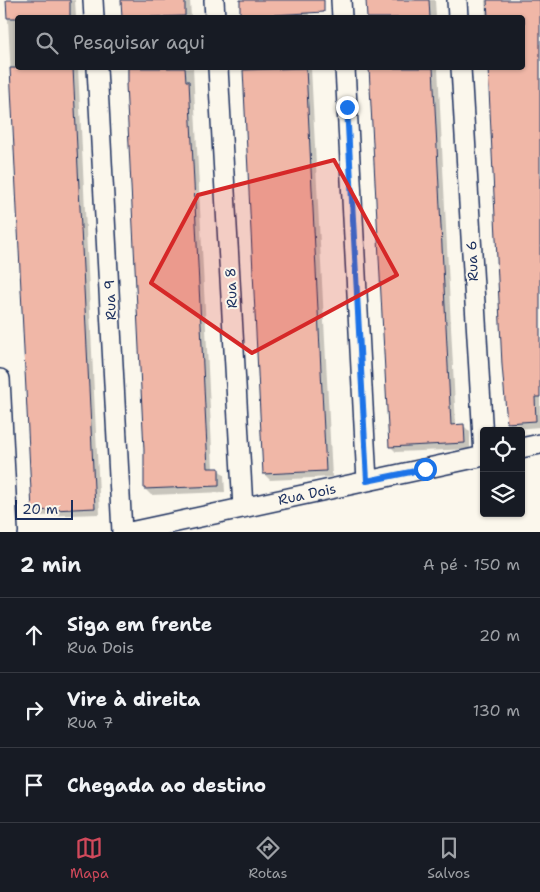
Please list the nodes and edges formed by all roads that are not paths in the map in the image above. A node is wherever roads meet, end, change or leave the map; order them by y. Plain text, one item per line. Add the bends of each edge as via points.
1 (94, 0) edge
2 (214, 0) edge
3 (341, 0) edge
4 (457, 0) edge
5 (94, 15) edge
6 (216, 15) edge
7 (342, 15) edge
8 (458, 15) edge
9 (97, 70) edge
10 (218, 70) edge
11 (344, 70) edge
12 (461, 70) edge
13 (0, 379) edge
14 (482, 427) edge
15 (540, 444) edge
16 (525, 447) edge
17 (480, 457) edge
18 (367, 481) junction
19 (243, 508) junction
20 (178, 527) edge
21 (8, 532) edge
22 (122, 532) edge
23 (130, 532) edge

1 - 5 street
2 - 6 street
3 - 7 street
4 - 8 street
9 - 22 street, Rua 9
10 - 19 street, Rua 8
11 - 18 street
12 - 14 street, Rua 6
13 - 21 street
15 - 16 street
17 - 18 street, Rua Dois
18 - 19 street, Rua Dois
19 - 20 street, Rua Dois
20 - 23 street, Rua Dois

